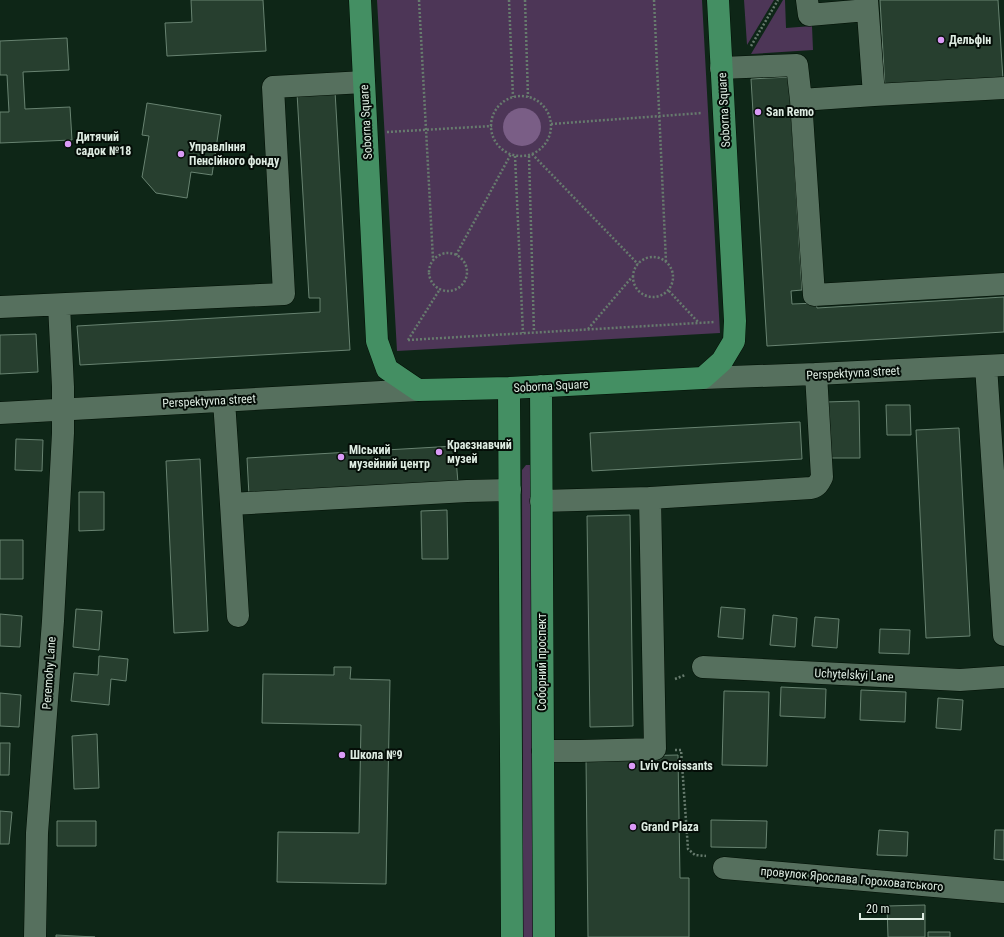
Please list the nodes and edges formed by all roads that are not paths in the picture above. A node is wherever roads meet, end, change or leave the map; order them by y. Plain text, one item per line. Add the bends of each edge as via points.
1 (360, 0) edge
2 (718, 0) edge
3 (807, 0) edge
4 (867, 5) edge
5 (721, 68) junction
6 (364, 82) junction
7 (1004, 88) edge
8 (874, 95) junction
9 (801, 100) junction
10 (1004, 284) edge
11 (59, 304) junction
12 (0, 307) edge
13 (995, 366) edge
14 (816, 374) junction
15 (703, 378) junction
16 (541, 386) junction
17 (509, 388) junction
18 (418, 390) junction
19 (224, 400) junction
20 (63, 409) junction
21 (0, 413) edge
22 (510, 490) junction
23 (650, 498) junction
24 (541, 501) junction
25 (231, 504) junction
26 (238, 616) dead end
27 (1004, 635) edge
28 (703, 667) road end
29 (1004, 677) edge
30 (543, 751) junction
31 (724, 868) road end
32 (1004, 892) edge
33 (35, 937) edge
34 (512, 937) edge
35 (544, 937) edge

1 - 6 main road, Soborna Square
2 - 5 main road, Soborna Square
3 - 4 street via 809,15
4 - 8 street
5 - 9 street via 797,65
5 - 15 main road, Soborna Square via 734,342 722,361
6 - 11 street via 273,87 284,294
6 - 18 main road, Soborna Square via 377,342 387,369
7 - 8 street
8 - 9 street
9 - 10 street via 814,295
11 - 12 street
11 - 20 street, Peremohy Lane
13 - 14 street, Perspektyvna street
13 - 27 street
14 - 15 street, Perspektyvna street
14 - 23 street via 822,477 816,487
15 - 16 main road, Soborna Square
16 - 17 main road, Soborna Square
16 - 24 main road, Соборний проспект
17 - 18 main road, Soborna Square
17 - 22 main road
18 - 19 street, Perspektyvna street
19 - 20 street, Perspektyvna street
19 - 25 street
20 - 21 street, Perspektyvna street
20 - 33 street, Peremohy Lane via 53,621 37,833
22 - 25 street
22 - 34 main road
23 - 24 street
23 - 30 street via 655,749
24 - 30 main road, Соборний проспект
25 - 26 street
28 - 29 street, Uchytelskyi Lane via 960,680
30 - 35 main road, Соборний проспект
31 - 32 street, провулок Ярослава Гороховатського

